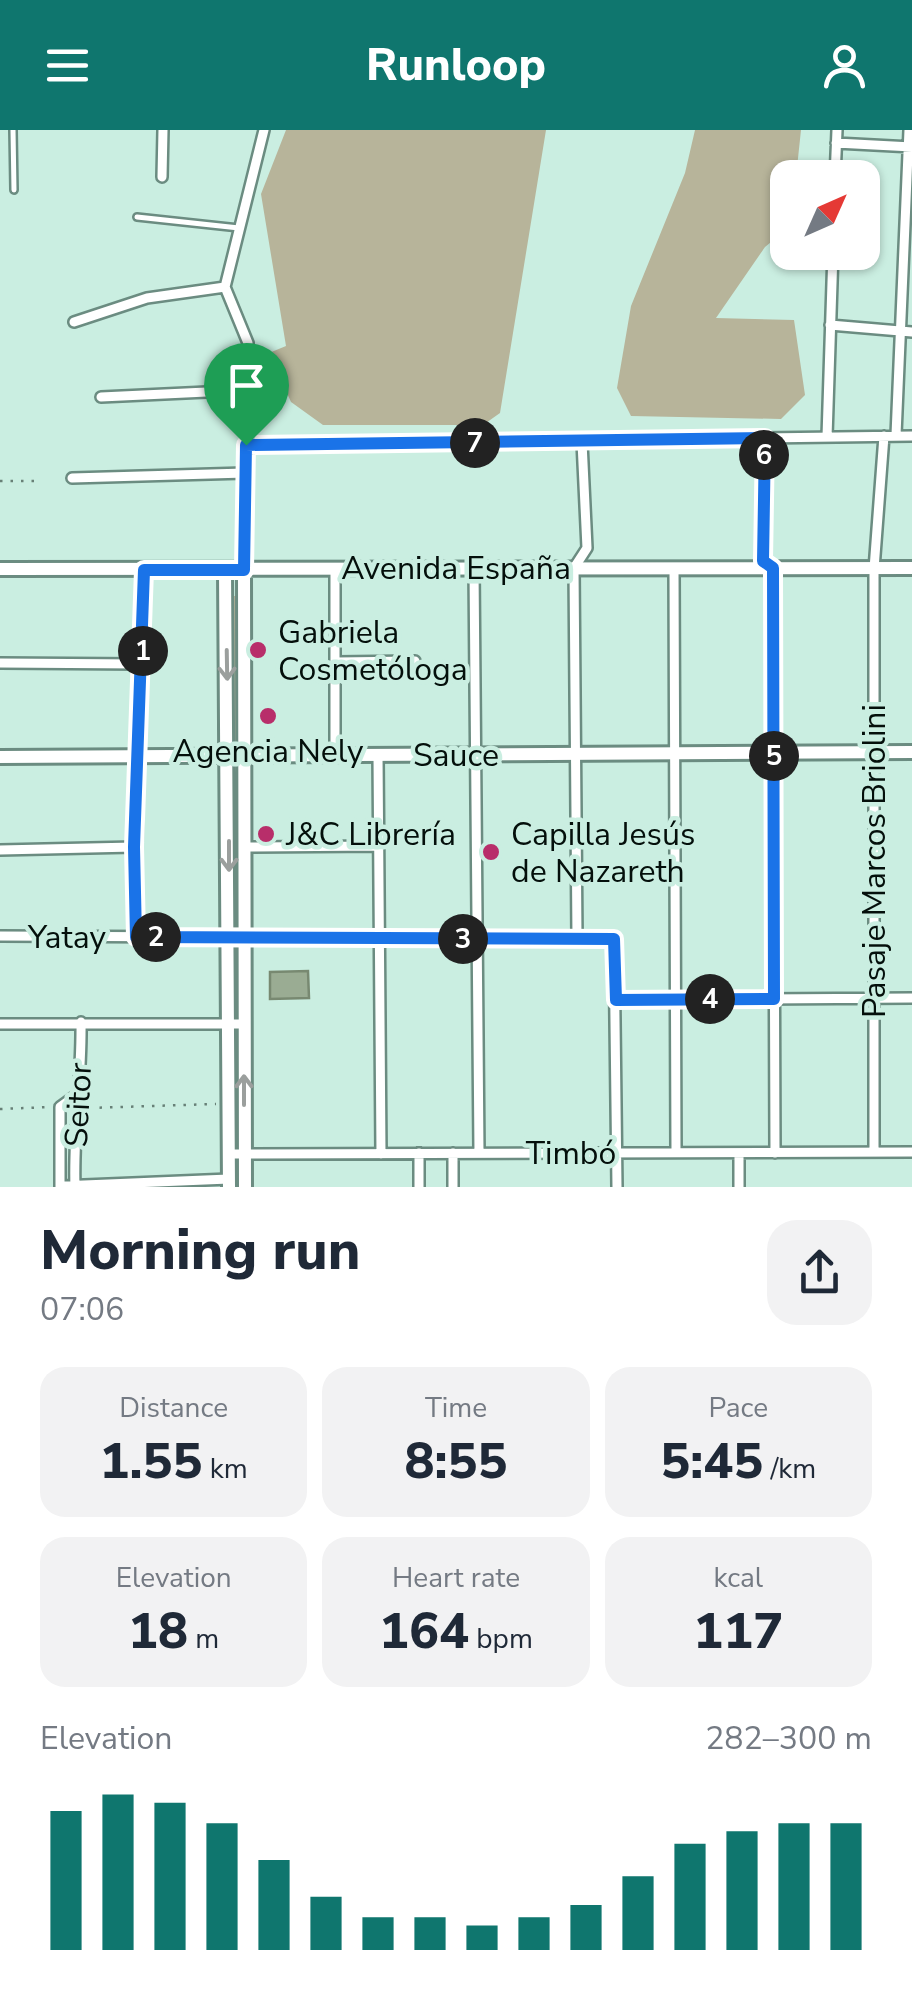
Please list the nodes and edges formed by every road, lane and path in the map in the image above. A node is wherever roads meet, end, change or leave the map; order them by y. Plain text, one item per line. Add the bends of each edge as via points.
1 (12, 130) edge
2 (163, 130) edge
3 (264, 130) edge
4 (837, 130) edge
5 (910, 130) edge
6 (836, 143) junction
7 (910, 147) edge
8 (836, 160) edge
9 (162, 177) dead end
10 (14, 190) dead end
11 (137, 217) dead end
12 (239, 228) junction
13 (832, 270) edge
14 (225, 287) junction
15 (74, 322) dead end
16 (830, 325) junction
17 (900, 330) junction
18 (912, 332) edge
19 (249, 390) junction
20 (100, 398) dead end
21 (896, 435) junction
22 (884, 436) junction
23 (912, 436) edge
24 (827, 437) junction
25 (765, 438) junction
26 (582, 442) junction
27 (246, 445) junction
28 (245, 473) junction
29 (72, 478) dead end
30 (0, 481) edge
31 (38, 481) dead end
32 (335, 568) junction
33 (474, 568) junction
34 (574, 568) junction
35 (674, 568) junction
36 (773, 568) junction
37 (912, 568) edge
38 (0, 569) edge
39 (874, 569) junction
40 (144, 570) junction
41 (225, 570) junction
42 (244, 570) junction
43 (415, 661) dead end
44 (336, 662) junction
45 (0, 663) edge
46 (139, 664) junction
47 (774, 752) junction
48 (874, 752) junction
49 (912, 752) edge
50 (574, 754) junction
51 (675, 754) junction
52 (473, 755) junction
53 (335, 756) junction
54 (378, 756) junction
55 (0, 757) edge
56 (236, 757) junction
57 (136, 758) junction
58 (379, 846) junction
59 (134, 847) junction
60 (244, 848) junction
61 (0, 850) edge
62 (0, 936) edge
63 (136, 937) junction
64 (228, 938) junction
65 (244, 938) junction
66 (577, 938) junction
67 (380, 939) junction
68 (477, 939) junction
69 (874, 998) junction
70 (912, 998) edge
71 (774, 999) junction
72 (616, 1000) junction
73 (674, 1000) junction
74 (81, 1022) junction
75 (228, 1023) junction
76 (0, 1024) edge
77 (244, 1024) junction
78 (82, 1091) junction
79 (228, 1104) junction
80 (60, 1107) junction
81 (79, 1108) junction
82 (0, 1109) edge
83 (478, 1152) junction
84 (874, 1152) junction
85 (912, 1152) edge
86 (616, 1153) junction
87 (676, 1153) junction
88 (738, 1153) junction
89 (776, 1153) junction
90 (229, 1154) junction
91 (244, 1154) junction
92 (381, 1154) junction
93 (419, 1154) junction
94 (453, 1154) junction
95 (229, 1183) edge
96 (60, 1186) edge
97 (75, 1187) edge
98 (244, 1187) edge
99 (419, 1187) edge
100 (453, 1187) edge
101 (617, 1187) edge
102 (740, 1187) edge

1 - 10 lane
2 - 9 street
3 - 12 street
4 - 6 street
5 - 7 street
6 - 7 street
6 - 8 street
7 - 17 street
11 - 12 lane
12 - 14 street
13 - 16 street
14 - 15 street via 147,298
14 - 19 street via 248,343
16 - 17 street
16 - 24 street
17 - 18 street
17 - 21 street
19 - 20 street
19 - 27 street
21 - 22 street
21 - 23 street
22 - 24 street
22 - 39 street, Pasaje Marcos Briolini
24 - 25 street
25 - 26 street
25 - 36 street via 763,561
26 - 27 street
26 - 34 street via 587,548
27 - 28 street
28 - 29 street
28 - 42 street
30 - 31 path
32 - 33 main road, Avenida España
32 - 42 main road, Avenida España
32 - 44 street
33 - 34 main road, Avenida España
33 - 52 street
34 - 35 main road, Avenida España
34 - 50 street
35 - 36 main road, Avenida España
35 - 51 street
36 - 39 main road, Avenida España
36 - 47 street
37 - 39 main road, Avenida España
38 - 40 main road, Avenida España
39 - 48 street, Pasaje Marcos Briolini
40 - 41 main road, Avenida España
40 - 46 lane
41 - 42 main road, Avenida España
41 -> 56 main road
42 - 56 main road
43 - 44 street
44 - 53 street
45 - 46 street
46 - 57 street
47 - 48 main road, Sauce
47 - 51 main road, Sauce
47 - 71 street
48 - 49 main road, Sauce
48 - 69 street, Pasaje Marcos Briolini
50 - 51 main road, Sauce
50 - 52 main road, Sauce
50 - 66 street
51 - 73 street
52 - 54 main road, Sauce
52 - 68 street
53 - 54 main road, Sauce
53 - 56 main road, Sauce
54 - 58 street
55 - 57 main road, Sauce
56 - 57 main road, Sauce
56 - 60 main road
56 -> 64 main road
57 - 59 street
58 - 60 street
58 - 67 street
59 - 61 street
59 - 63 street
60 - 65 main road
62 - 63 street, Yatay
63 - 64 street, Yatay
64 - 65 street, Yatay
64 - 75 main road
65 - 67 street, Yatay
65 - 77 main road
66 - 68 street, Yatay
66 - 72 street, Yatay via 614,939
67 - 68 street, Yatay
67 - 92 street
68 - 83 street
69 - 70 street
69 - 71 street
69 - 84 street, Pasaje Marcos Briolini
71 - 73 street
71 - 89 street
72 - 73 street
72 - 86 street
73 - 87 street
74 - 75 street
74 - 76 street
74 - 78 street, Seitor
75 - 77 street
75 - 79 main road
91 -> 77 main road
78 - 80 street
78 - 81 street, Seitor
79 - 81 path
79 - 90 main road
80 - 82 path
80 - 96 street
81 - 97 street, Seitor
83 - 86 street, Timbó
83 - 94 street, Timbó
84 - 85 street, Timbó
84 - 89 street, Timbó
86 - 87 street, Timbó
86 - 101 street
87 - 88 street, Timbó
88 - 89 street, Timbó
88 - 102 street
90 - 91 street, Timbó
90 - 95 main road
91 - 92 street, Timbó
91 - 98 main road
92 - 93 street, Timbó
93 - 94 street, Timbó
93 - 99 street
94 - 100 street
95 - 97 street
96 - 97 street

